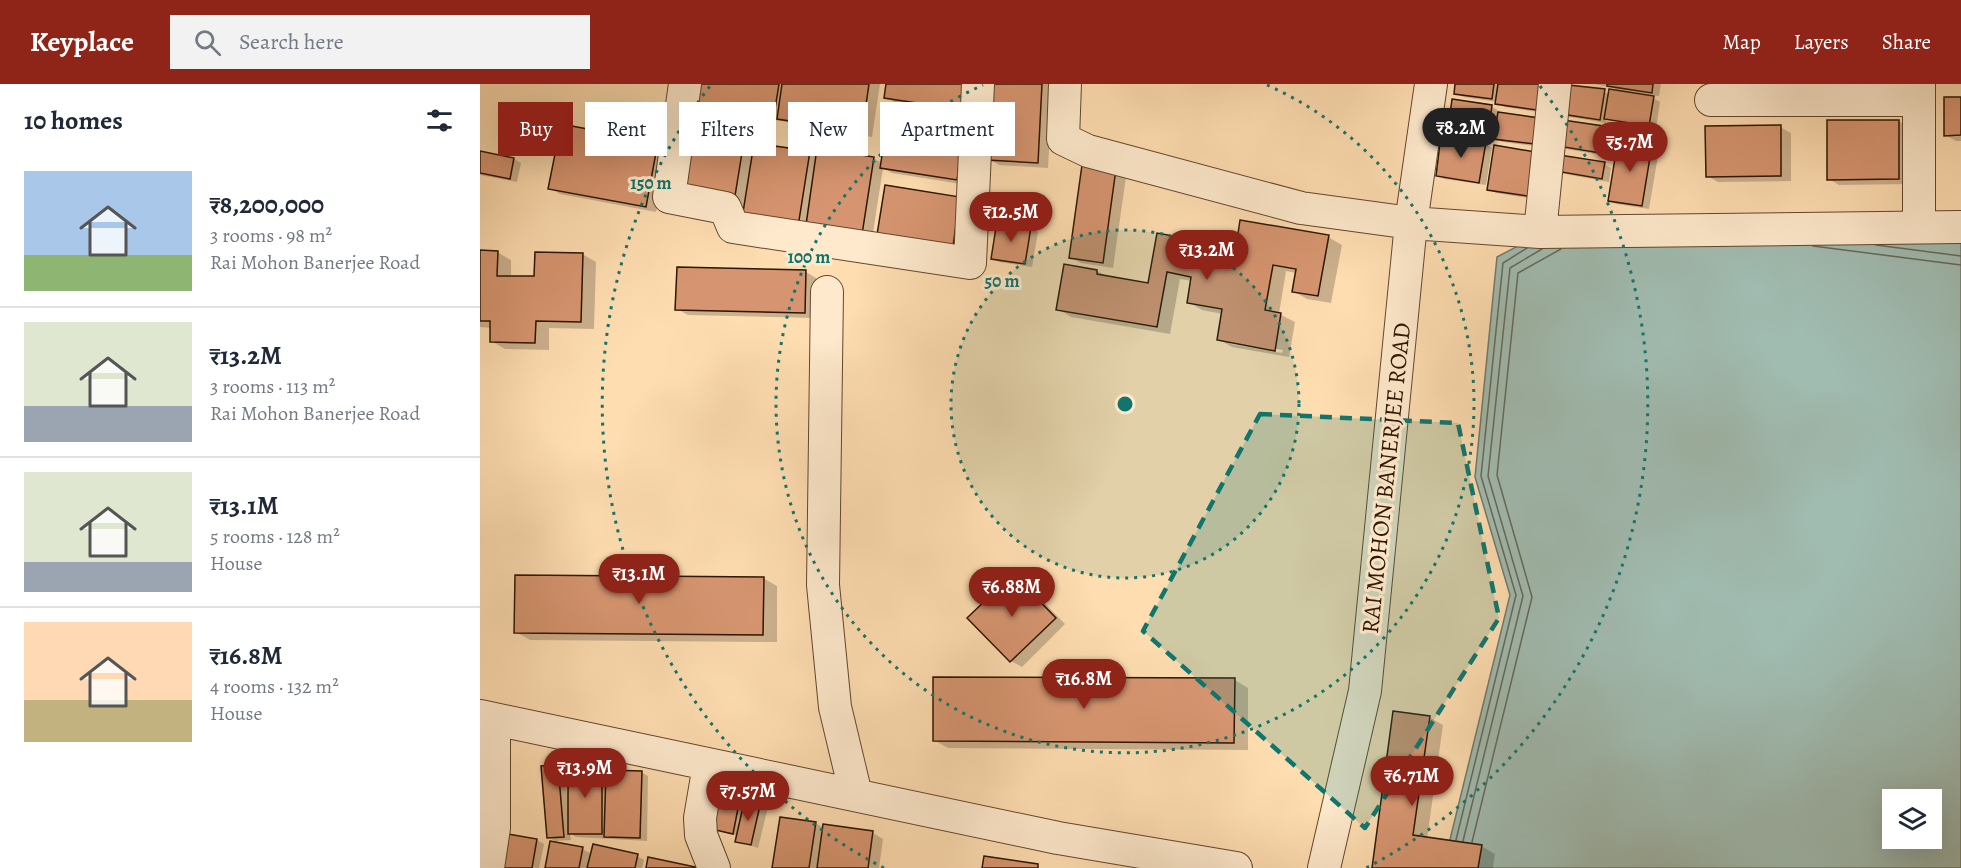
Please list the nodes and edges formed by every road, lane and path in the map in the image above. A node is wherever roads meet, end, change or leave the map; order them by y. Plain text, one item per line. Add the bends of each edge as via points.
1 (686, 84) edge
2 (978, 84) edge
3 (1065, 84) edge
4 (1431, 84) edge
5 (1555, 84) edge
6 (1919, 92) edge
7 (1712, 100) dead end
8 (1411, 223) junction
9 (1919, 227) junction
10 (1961, 227) edge
11 (1540, 232) junction
12 (827, 292) dead end
13 (487, 718) edge
14 (710, 765) junction
15 (856, 795) junction
16 (488, 868) edge
17 (714, 868) edge
18 (1236, 868) edge
19 (1324, 868) edge

1 - 2 street via 669,197 725,208 733,226 970,263
3 - 8 street via 1063,139 1088,151 1301,208
4 - 8 street, RAI MOHON BANERJEE ROAD
5 - 11 street
6 - 7 street
6 - 9 street
8 - 11 street
8 - 19 street, RAI MOHON BANERJEE ROAD via 1365,691
9 - 10 street
9 - 11 street
12 - 15 street via 823,585 835,707
13 - 14 street
13 - 16 street via 494,828
14 - 15 street
14 - 17 street via 700,818 701,835
15 - 18 street via 1058,838

